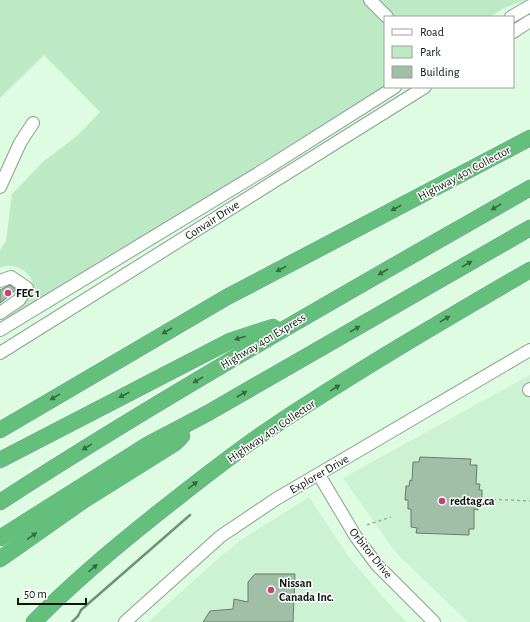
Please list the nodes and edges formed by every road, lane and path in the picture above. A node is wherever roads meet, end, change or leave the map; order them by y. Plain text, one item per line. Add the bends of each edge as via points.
1 (370, 0) edge
2 (530, 6) edge
3 (386, 16) edge
4 (513, 16) edge
5 (530, 21) edge
6 (514, 31) edge
7 (393, 88) edge
8 (423, 88) edge
9 (33, 123) dead end
10 (530, 138) edge
11 (0, 187) edge
12 (530, 188) edge
13 (530, 228) edge
14 (530, 270) edge
15 (0, 281) edge
16 (0, 312) edge
17 (304, 317) junction
18 (0, 330) edge
19 (530, 350) edge
20 (0, 353) edge
21 (208, 413) junction
22 (0, 430) edge
23 (0, 460) edge
24 (319, 474) junction
25 (487, 499) dead end
26 (530, 501) edge
27 (0, 502) edge
28 (391, 517) dead end
29 (367, 525) dead end
30 (0, 538) edge
31 (0, 559) edge
32 (53, 603) junction
33 (26, 622) edge
34 (34, 622) edge
35 (125, 622) edge
36 (434, 622) edge

1 - 3 street
2 - 4 street
5 - 6 street
7 - 18 street
8 - 20 street, Convair Drive
9 - 11 street via 20,143
10 -> 22 highway, Highway 401 Collector via 226,297
12 -> 17 highway, Highway 401 Express
21 -> 13 highway
32 -> 14 highway, Highway 401 Collector via 129,536 270,429 420,333
15 - 16 street via 11,277 27,288 19,300
17 -> 23 highway via 230,341
17 -> 27 highway, Highway 401 Express via 98,440
19 - 24 street, Explorer Drive
21 - 30 highway via 149,444
31 -> 21 highway via 84,500 175,442
24 - 35 street, Explorer Drive via 221,536
24 - 36 street, Orbitor Drive via 356,537 377,565
25 - 26 path
28 - 29 path
32 - 33 highway
32 - 34 highway, Highway 401 Collector

